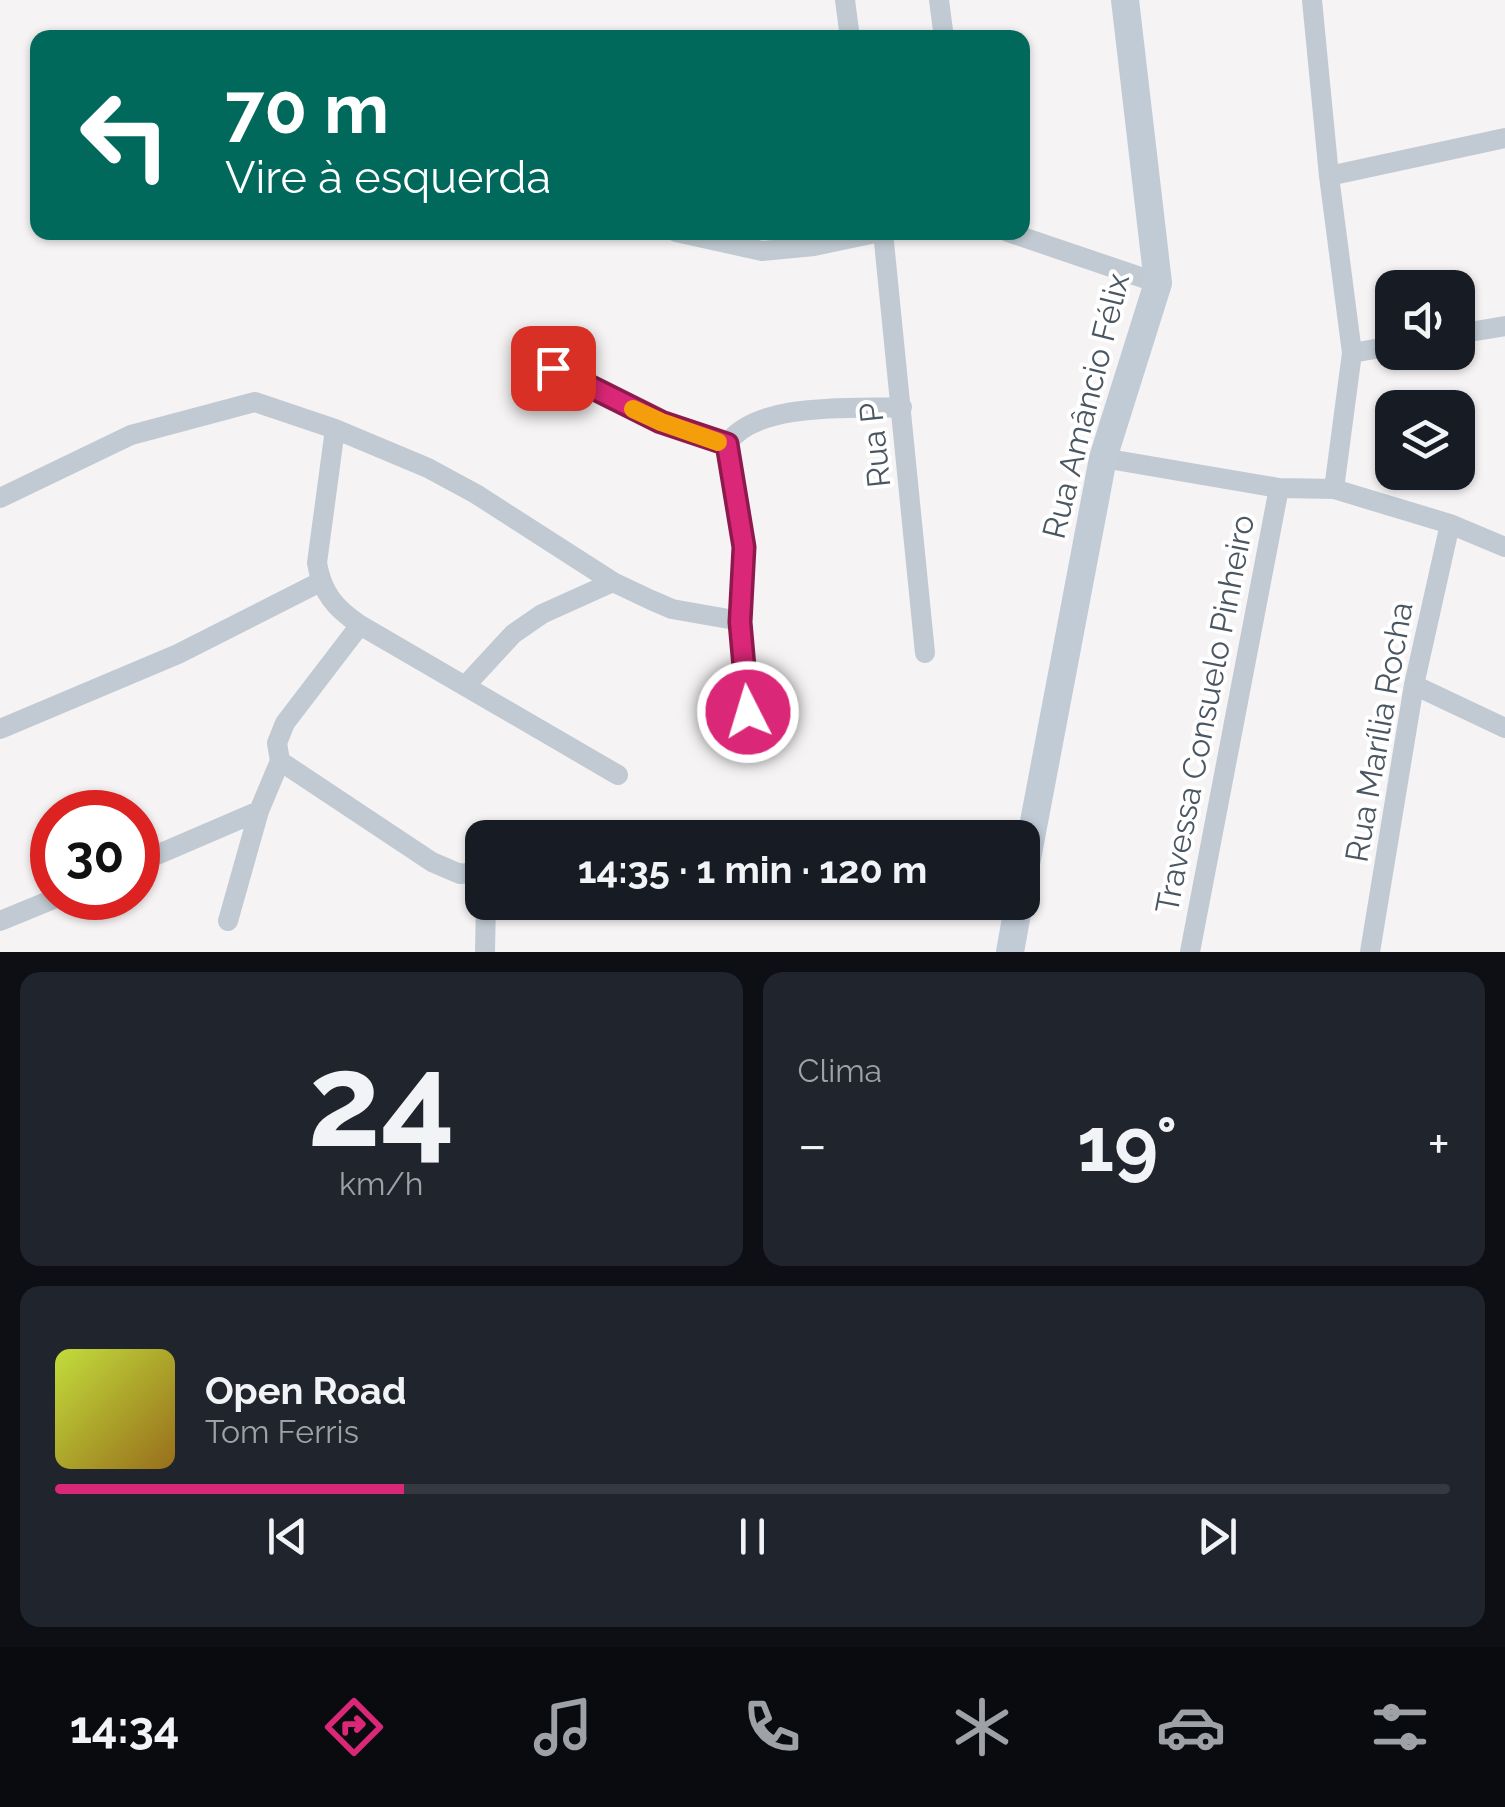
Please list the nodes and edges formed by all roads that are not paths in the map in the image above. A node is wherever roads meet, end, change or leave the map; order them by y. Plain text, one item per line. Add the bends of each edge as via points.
1 (845, 0) edge
2 (939, 0) edge
3 (1126, 0) edge
4 (1312, 0) edge
5 (848, 30) edge
6 (943, 30) edge
7 (1505, 138) edge
8 (1330, 176) junction
9 (1030, 239) edge
10 (883, 240) edge
11 (1158, 283) junction
12 (1505, 326) edge
13 (1475, 331) edge
14 (1375, 349) edge
15 (1352, 353) junction
16 (553, 368) dead end
17 (902, 406) junction
18 (334, 429) junction
19 (727, 444) junction
20 (1103, 458) junction
21 (1279, 488) junction
22 (1334, 488) junction
23 (0, 498) edge
24 (1450, 524) junction
25 (1505, 547) edge
26 (320, 582) junction
27 (613, 582) junction
28 (740, 622) junction
29 (360, 625) junction
30 (925, 653) dead end
31 (1414, 685) junction
32 (465, 686) junction
33 (748, 712) dead end
34 (1505, 728) edge
35 (0, 729) edge
36 (280, 761) junction
37 (618, 774) dead end
38 (259, 812) junction
39 (1034, 820) edge
40 (160, 854) edge
41 (465, 873) edge
42 (30, 909) edge
43 (486, 920) edge
44 (1016, 920) edge
45 (0, 921) edge
46 (228, 921) dead end
47 (485, 952) edge
48 (1010, 952) edge
49 (1190, 952) edge
50 (1370, 952) edge

1 - 5 street
2 - 6 street
3 - 11 street, Rua Amâncio Félix
4 - 8 street
7 - 8 street
8 - 15 street
9 - 11 street
10 - 17 street, Rua P
11 - 20 street, Rua Amâncio Félix
12 - 13 street
14 - 15 street
15 - 22 street
16 - 19 street via 661,422
17 - 19 street via 774,415 739,430
17 - 30 street, Rua P
18 - 23 street via 256,402 130,435
18 - 26 street via 316,562
18 - 27 street via 476,494
19 - 28 street via 744,547
20 - 21 street
20 - 39 street, Rua Amâncio Félix
21 - 22 street
21 - 49 street, Travessa Consuelo Pinheiro
22 - 24 street
24 - 25 street
24 - 31 street, Rua Marília Rocha
26 - 29 street via 340,611
26 - 35 street via 178,654
27 - 28 street via 672,609
27 - 32 street via 513,634
28 - 33 street
29 - 32 street
29 - 36 street via 285,724
31 - 34 street
31 - 50 street, Rua Marília Rocha
32 - 37 street
36 - 38 street
36 - 41 street via 432,862
38 - 40 street
38 - 46 street
42 - 45 street
43 - 47 street
44 - 48 street

